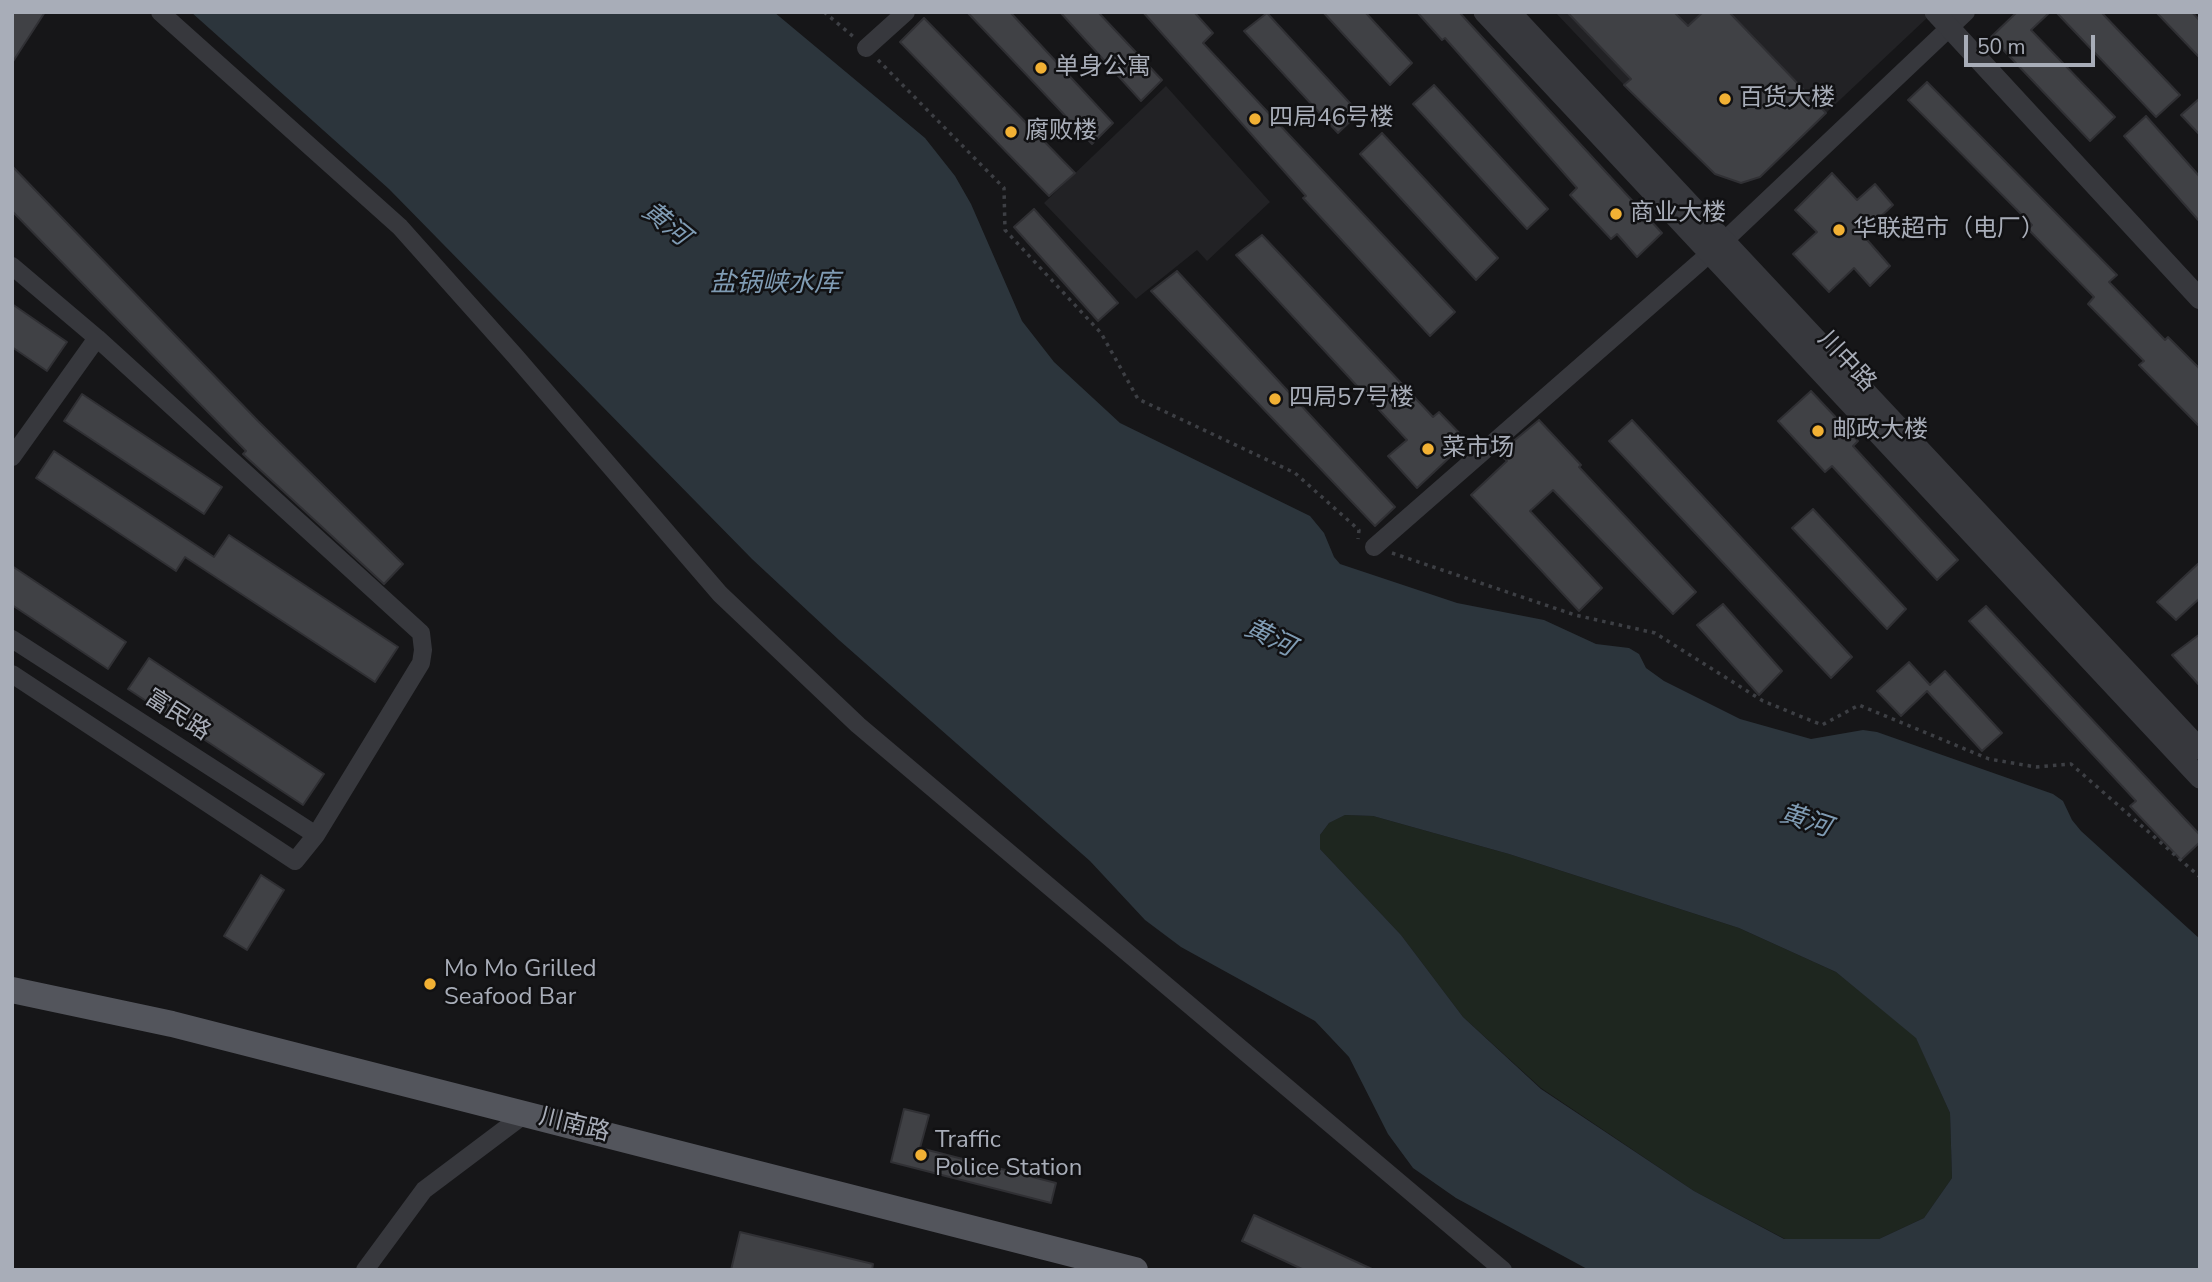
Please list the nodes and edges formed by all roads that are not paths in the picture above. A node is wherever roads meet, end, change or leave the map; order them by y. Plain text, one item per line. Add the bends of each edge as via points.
1 (160, 12) edge
2 (906, 12) edge
3 (1484, 12) edge
4 (1510, 12) edge
5 (1966, 12) edge
6 (1942, 20) edge
7 (866, 48) road end
8 (1717, 247) junction
9 (12, 266) edge
10 (2200, 299) edge
11 (97, 338) junction
12 (12, 457) edge
13 (1374, 547) road end
14 (12, 639) edge
15 (12, 674) edge
16 (2200, 748) edge
17 (2200, 778) edge
18 (316, 835) junction
19 (12, 990) edge
20 (525, 1114) junction
21 (365, 1270) edge
22 (1135, 1270) edge
23 (1503, 1270) edge

1 - 23 street via 400,227 720,594 858,725
2 - 7 street
3 - 8 street, 川中路
4 - 8 street, 川中路
5 - 6 street
6 - 8 street
6 - 10 street
8 - 13 street
8 - 16 street, 川中路
8 - 17 street, 川中路
9 - 11 street
11 - 12 street
11 - 18 street via 421,633 421,663
14 - 18 street, 富民路
15 - 18 street via 295,861
19 - 20 main road, 川南路 via 172,1024
20 - 21 street via 424,1190
20 - 22 main road, 川南路

